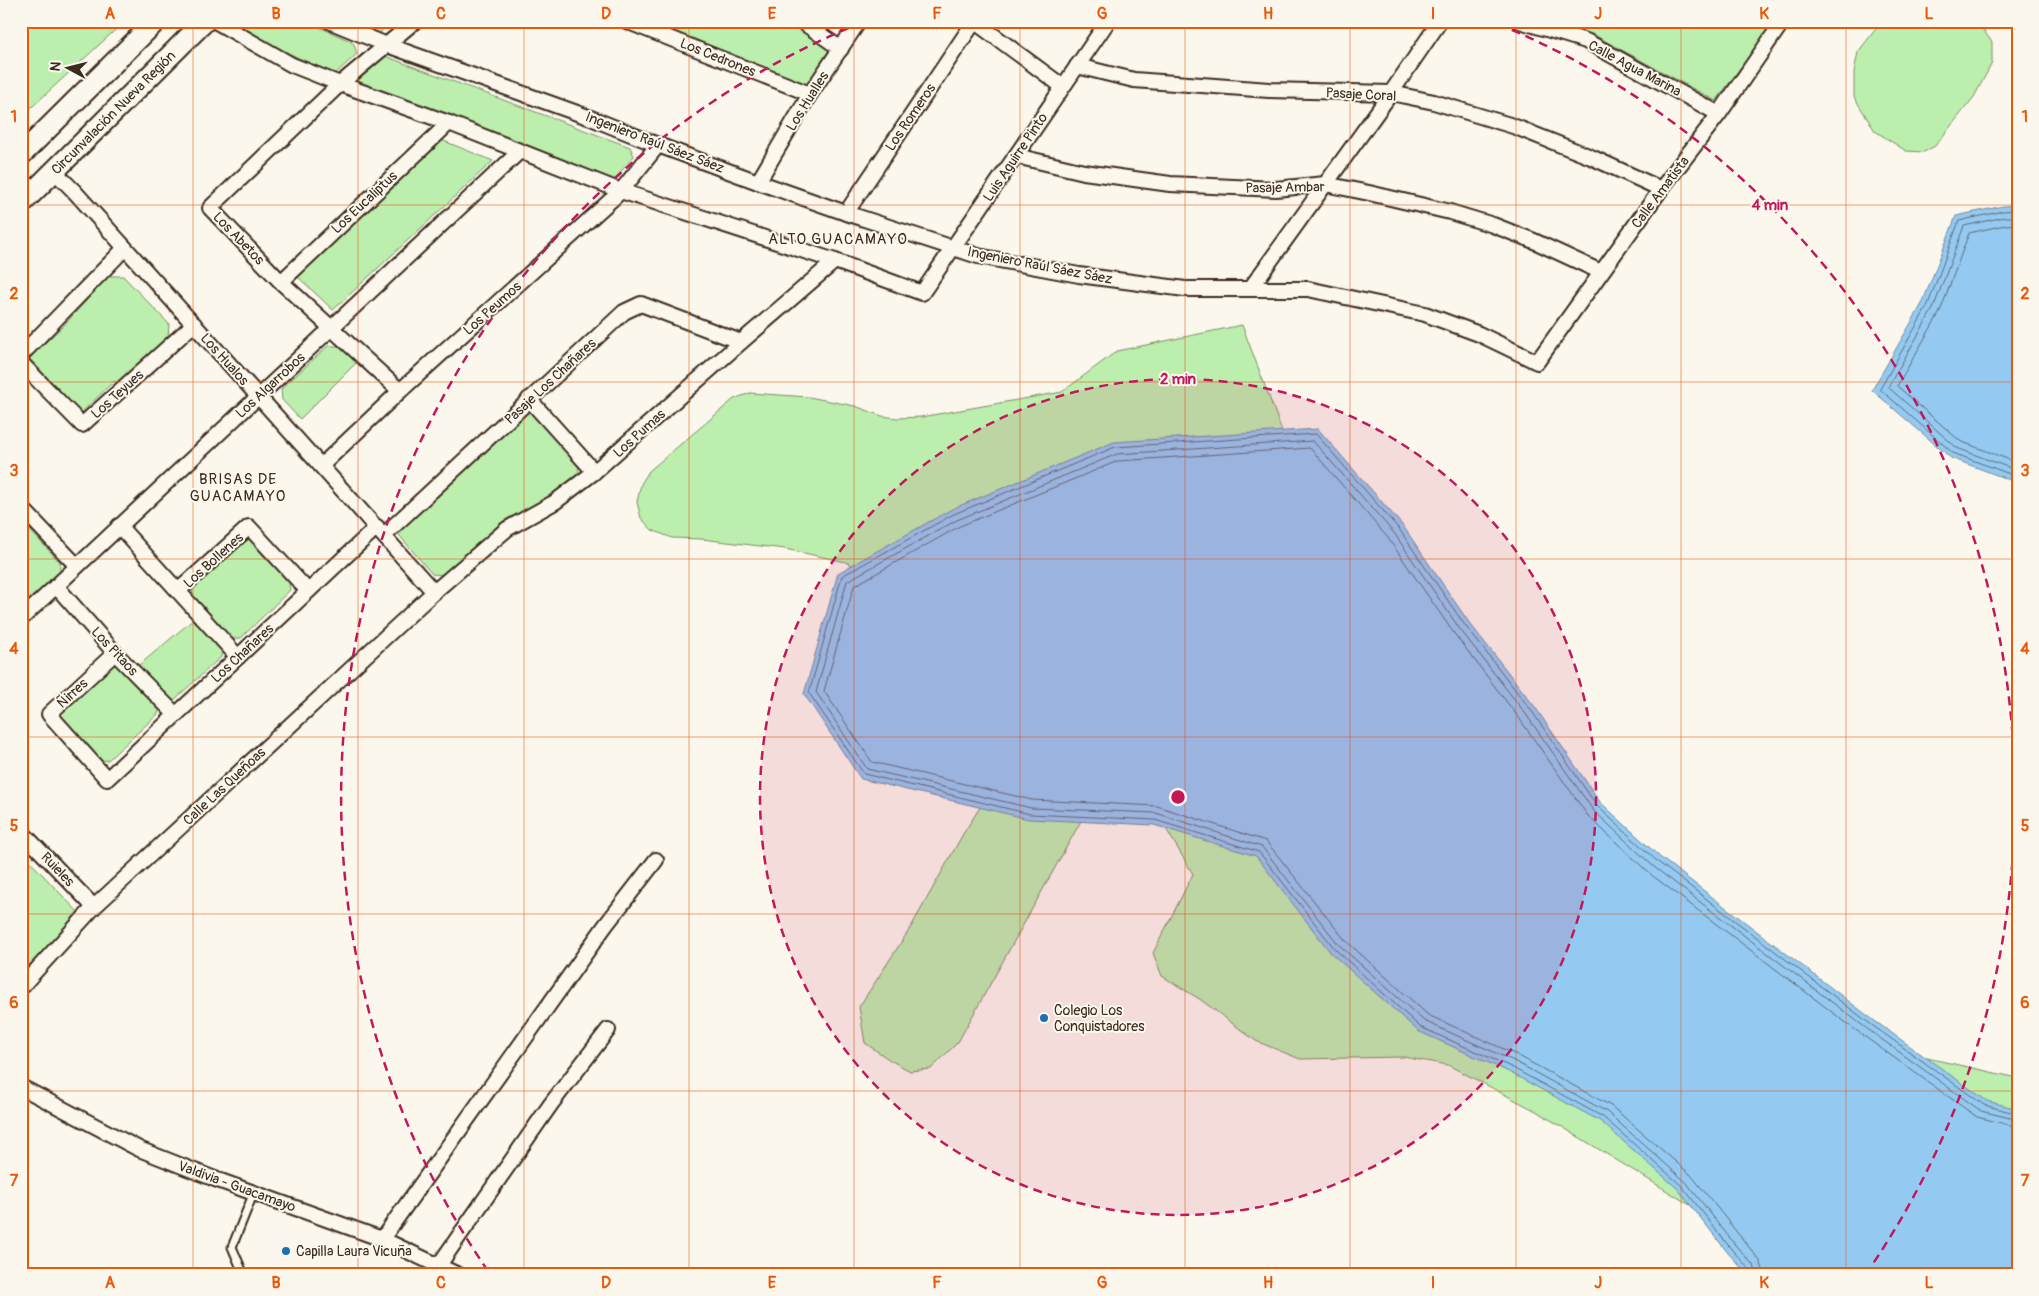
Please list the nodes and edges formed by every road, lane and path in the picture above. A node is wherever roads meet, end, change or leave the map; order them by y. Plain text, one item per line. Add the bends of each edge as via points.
1 (156, 21) edge
2 (205, 21) edge
3 (215, 21) edge
4 (329, 21) edge
5 (415, 21) edge
6 (626, 21) edge
7 (801, 21) edge
8 (859, 21) edge
9 (1108, 21) edge
10 (1440, 21) edge
11 (1520, 21) edge
12 (1783, 21) edge
13 (974, 22) edge
14 (387, 45) junction
15 (841, 49) junction
16 (1077, 66) junction
17 (340, 84) junction
18 (1062, 86) junction
19 (1391, 93) junction
20 (810, 94) junction
21 (1719, 114) junction
22 (448, 124) junction
23 (658, 145) junction
24 (520, 151) junction
25 (21, 155) edge
26 (1016, 156) junction
27 (55, 172) junction
28 (758, 182) junction
29 (1325, 184) junction
30 (1660, 189) junction
31 (621, 191) junction
32 (21, 204) edge
33 (846, 213) junction
34 (125, 248) junction
35 (954, 248) junction
36 (835, 261) junction
37 (1601, 272) junction
38 (281, 282) junction
39 (1250, 289) junction
40 (194, 324) junction
41 (331, 328) junction
42 (741, 342) junction
43 (21, 355) edge
44 (1537, 362) joint
45 (21, 363) edge
46 (400, 391) junction
47 (258, 396) junction
48 (529, 399) junction
49 (322, 465) junction
50 (593, 473) junction
51 (21, 506) edge
52 (119, 526) junction
53 (381, 531) junction
54 (77, 566) junction
55 (56, 586) junction
56 (178, 591) junction
57 (308, 592) junction
58 (434, 592) junction
59 (21, 618) edge
60 (115, 653) junction
61 (238, 658) junction
62 (176, 715) junction
63 (107, 779) joint
64 (21, 831) edge
65 (656, 860) dead end
66 (94, 907) junction
67 (21, 987) edge
68 (608, 1030) dead end
69 (22, 1090) edge
70 (254, 1192) junction
71 (382, 1239) junction
72 (439, 1265) junction
73 (244, 1275) edge
74 (458, 1275) edge

1 - 25 main road
2 - 27 main road, Circunvalación Nueva Región
3 - 17 street via 292,65
4 - 14 street, Ingeniero Raúl Sáez Sáez
5 - 14 street
6 - 20 street, Los Cedrones
7 - 15 street
8 - 15 street, Los Hualles
9 - 16 street, Luis Aguirre Pinto
10 - 19 street
11 - 21 street, Calle Agua Marina via 1586,41
12 - 21 street, Calle Amatista
13 - 18 street
13 - 33 street, Los Romeros
14 - 17 street
14 - 23 street, Ingeniero Raúl Sáez Sáez
15 - 20 street, Los Hualles
16 - 18 street, Luis Aguirre Pinto
16 - 19 street, Pasaje Coral via 1134,80 1269,90
17 - 22 street
17 - 38 street, Los Abetos via 210,208
18 - 26 street, Luis Aguirre Pinto
19 - 29 street
19 - 30 street, Pasaje Coral via 1434,102 1512,126
20 - 28 street, Los Hualles
21 - 30 street, Calle Amatista
22 - 24 street
22 - 38 street, Los Eucaliptus
23 - 28 street, Ingeniero Raúl Sáez Sáez
23 - 31 street, Los Peumos
24 - 31 street
24 - 41 street, Los Algarrobos
26 - 29 street, Pasaje Ambar via 1084,172 1170,184 1276,189
26 - 35 street, Luis Aguirre Pinto
27 - 32 main road, Circunvalación Nueva Región
27 - 34 street, Los Hualos
28 - 33 street, Ingeniero Raúl Sáez Sáez
29 - 37 street, Pasaje Ambar via 1410,201 1467,217 1534,241
29 - 39 street
30 - 37 street, Calle Amatista
31 - 36 street
31 - 46 street, Los Peumos
33 - 35 street, Ingeniero Raúl Sáez Sáez
34 - 40 street, Los Hualos
34 - 43 street
35 - 36 street, Luis Aguirre Pinto via 922,293
35 - 39 street, Ingeniero Raúl Sáez Sáez via 978,256 1098,278 1185,290
36 - 42 street, Los Pumas
37 - 44 street, Calle Amatista
38 - 41 street, Los Abetos
39 - 44 street, Ingeniero Raúl Sáez Sáez via 1308,289 1425,314 1479,334
40 - 45 street, Los Teyues via 82,426
40 - 47 street, Los Hualos
41 - 46 street, Los Abetos
41 - 47 street, Los Algarrobos
42 - 48 street, Pasaje Los Chañares via 641,304 624,312
42 - 50 street, Los Pumas
46 - 49 street, Los Peumos
47 - 49 street, Los Hualos
47 - 52 street, Los Algarrobos
48 - 50 street
48 - 53 street, Pasaje Los Chañares via 477,450
49 - 53 street, Los Hualos
50 - 58 street, Los Pumas via 554,502 507,529
51 - 54 street
52 - 54 street, Los Algarrobos
52 - 56 street
53 - 57 street, Los Chañares
53 - 58 street, Los Hualos
54 - 55 street, Los Algarrobos
55 - 59 street, Los Algarrobos
55 - 60 street, Los Pitaos
56 - 57 street, Los Bollenes via 249,527
56 - 61 street
57 - 61 street, Los Chañares
58 - 66 street, Calle Las Queñoas
60 - 62 street, Los Pitaos
60 - 63 street, Ñirres via 49,714
61 - 62 street, Los Chañares
62 - 63 street, Los Chañares
64 - 66 street, Ruieles
65 - 71 street via 605,926
66 - 67 street, Calle Las Queñoas
68 - 72 street via 551,1104
69 - 70 street, Valdivia - Guacamayo via 140,1149
70 - 71 street, Valdivia - Guacamayo
70 - 73 lane via 232,1247
71 - 72 street, Valdivia - Guacamayo
72 - 74 street, Valdivia - Guacamayo

